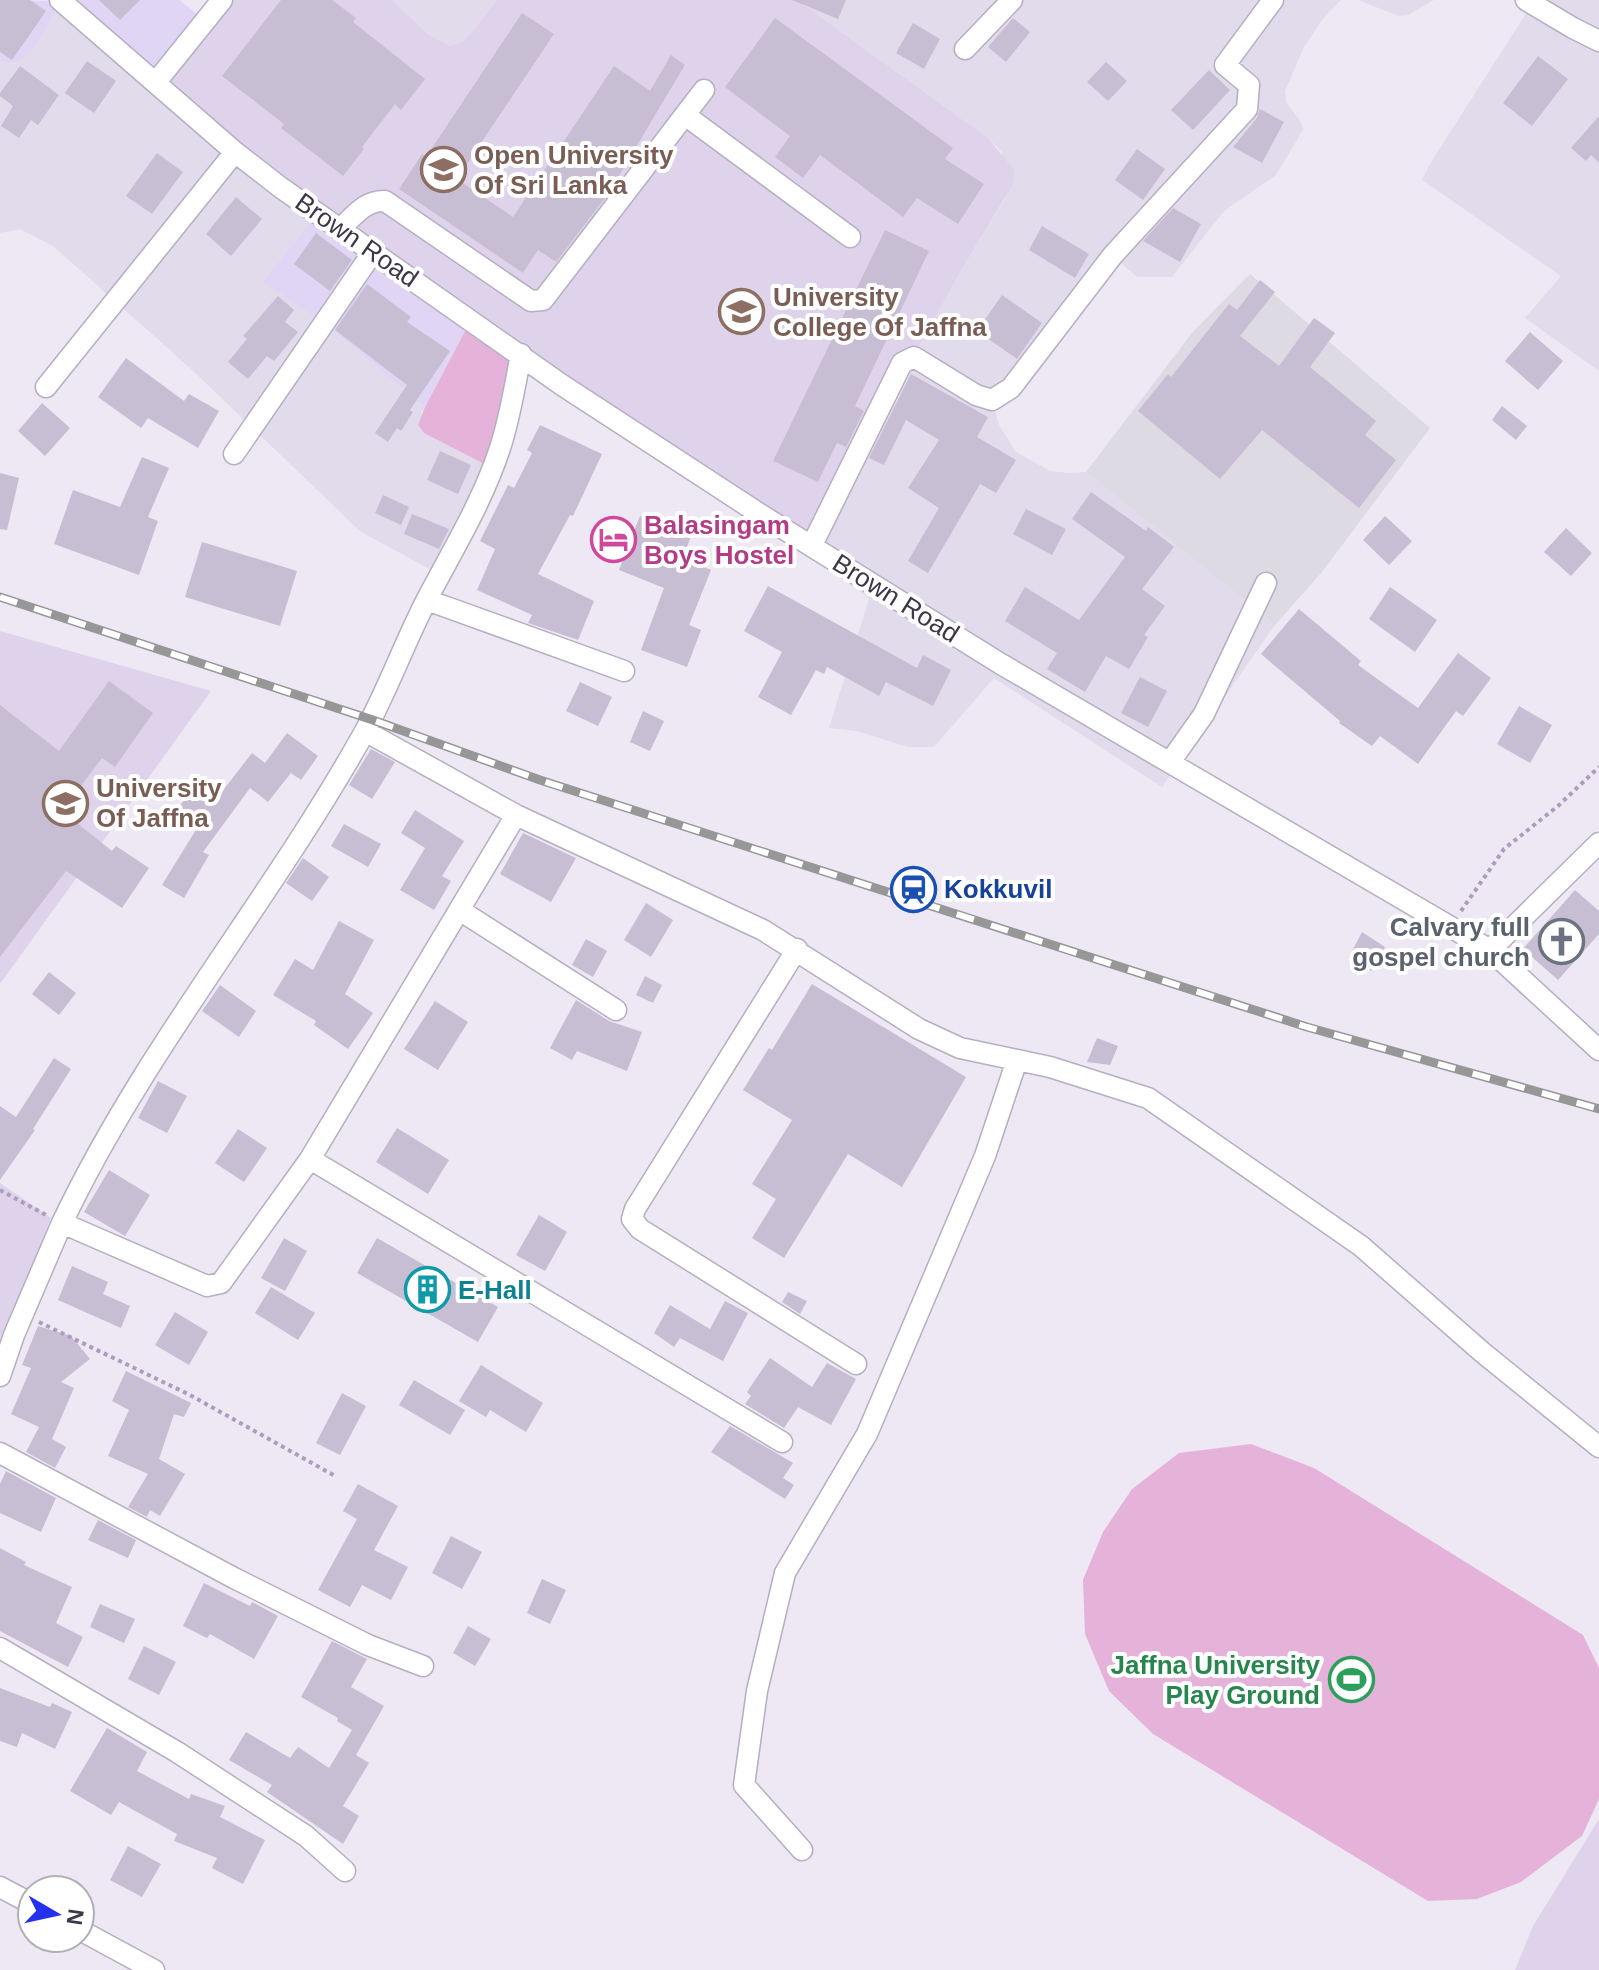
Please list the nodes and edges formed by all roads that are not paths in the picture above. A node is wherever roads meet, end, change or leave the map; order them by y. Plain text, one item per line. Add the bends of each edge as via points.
1 (60, 0) edge
2 (222, 0) edge
3 (1012, 0) edge
4 (1273, 0) edge
5 (1526, 0) edge
6 (1599, 41) edge
7 (965, 49) dead end
8 (156, 82) junction
9 (704, 90) dead end
10 (685, 115) junction
11 (235, 152) junction
12 (340, 229) junction
13 (850, 237) dead end
14 (373, 252) junction
15 (521, 354) junction
16 (46, 387) dead end
17 (234, 454) dead end
18 (812, 545) junction
19 (1266, 583) dead end
20 (427, 600) junction
21 (624, 671) dead end
22 (365, 731) junction
23 (1170, 762) junction
24 (516, 815) junction
25 (1599, 843) edge
26 (461, 911) junction
27 (797, 949) junction
28 (1490, 950) junction
29 (616, 1010) dead end
30 (1599, 1050) edge
31 (1017, 1060) junction
32 (310, 1159) junction
33 (62, 1223) junction
34 (856, 1364) dead end
35 (0, 1376) edge
36 (782, 1442) dead end
37 (1599, 1447) edge
38 (0, 1453) edge
39 (0, 1648) edge
40 (423, 1666) dead end
41 (802, 1850) dead end
42 (345, 1871) dead end
43 (96, 1939) edge
44 (154, 1970) edge

1 - 8 street, Brown Road
2 - 8 street
3 - 7 street
4 - 18 street via 1225,65 1249,85 1247,109 1113,255 1011,388 992,400 914,357 902,363
5 - 6 street
8 - 11 street, Brown Road
9 - 10 street
10 - 12 street via 543,300 531,301 385,201 366,204
10 - 13 street
11 - 12 street, Brown Road
11 - 16 street
12 - 14 street, Brown Road
14 - 15 street, Brown Road
14 - 17 street
15 - 18 street, Brown Road
15 - 20 street via 500,449
18 - 23 street, Brown Road
19 - 23 street via 1204,714
20 - 21 street
20 - 22 street
22 - 24 street
22 - 33 street via 176,1025
23 - 28 street, Brown Road
24 - 26 street
24 - 27 street
25 - 28 street
26 - 29 street
26 - 32 street
27 - 31 street via 919,1029 960,1048
27 - 34 street via 632,1219 640,1229
28 - 30 street, Brown Road
31 - 37 street via 1148,1098 1361,1246
31 - 41 street via 985,1156 867,1434 785,1573 757,1691 744,1785
32 - 33 street via 221,1283 207,1286
32 - 36 street
33 - 35 street
38 - 40 street via 234,1578 368,1645
39 - 42 street via 177,1752 306,1836
43 - 44 street

